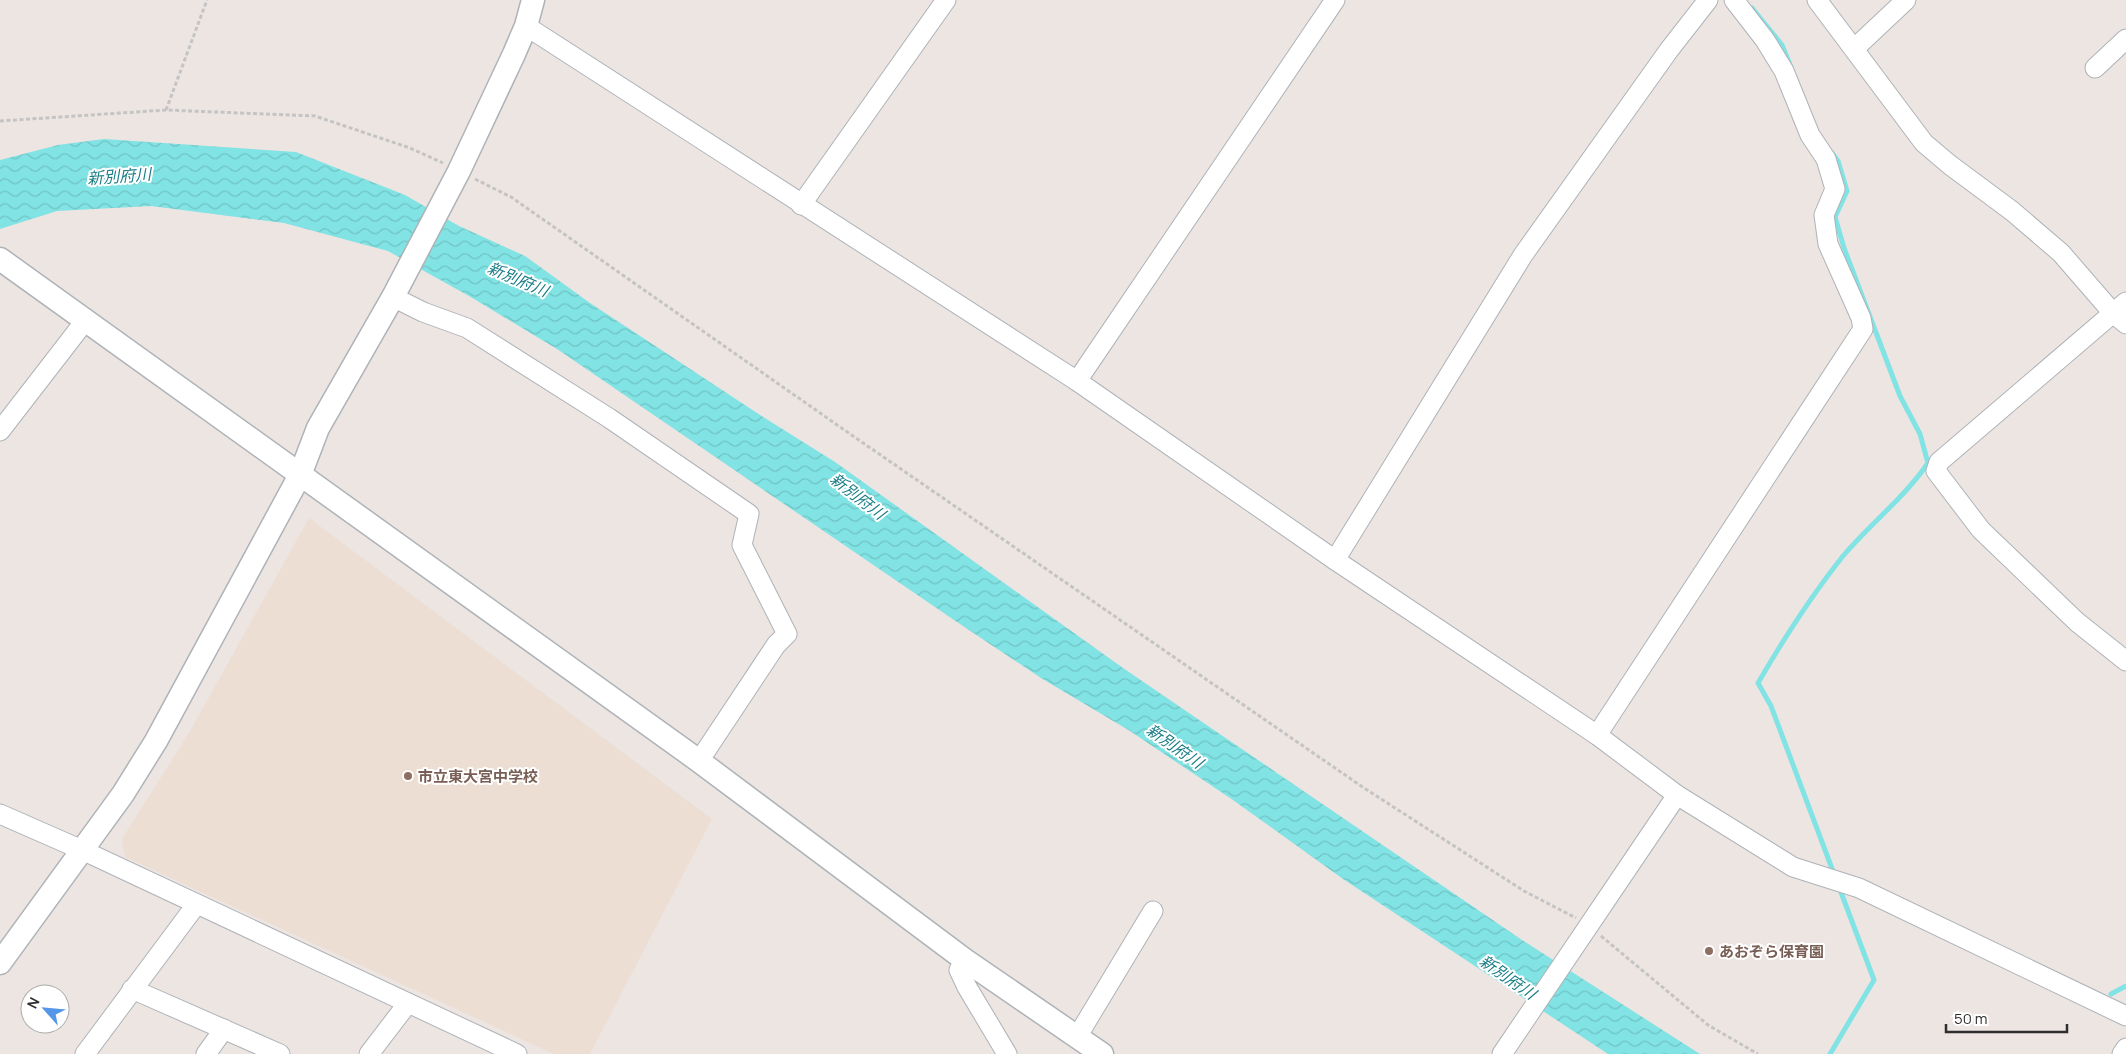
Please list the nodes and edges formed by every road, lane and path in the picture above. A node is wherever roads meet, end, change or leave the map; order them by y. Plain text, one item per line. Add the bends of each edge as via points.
1 (207, 0) edge
2 (534, 0) edge
3 (946, 0) edge
4 (1335, 0) edge
5 (1708, 0) edge
6 (1734, 0) edge
7 (1817, 0) edge
8 (1906, 0) edge
9 (526, 26) junction
10 (2126, 39) edge
11 (1855, 48) junction
12 (2095, 68) dead end
13 (166, 110) junction
14 (0, 121) edge
15 (459, 171) junction
16 (802, 205) junction
17 (4, 265) edge
18 (395, 293) junction
19 (2122, 313) edge
20 (85, 321) junction
21 (1077, 381) junction
22 (0, 431) edge
23 (300, 475) junction
24 (1334, 560) junction
25 (2126, 661) edge
26 (1597, 736) junction
27 (699, 761) junction
28 (1677, 795) junction
29 (0, 814) edge
30 (82, 850) junction
31 (196, 904) junction
32 (1153, 911) dead end
33 (1585, 930) junction
34 (965, 960) junction
35 (0, 963) edge
36 (132, 989) junction
37 (408, 1003) junction
38 (2126, 1016) edge
39 (224, 1030) junction
40 (1078, 1037) junction
41 (2126, 1048) edge
42 (85, 1054) edge
43 (206, 1054) edge
44 (280, 1054) edge
45 (369, 1054) edge
46 (517, 1054) edge
47 (1007, 1054) edge
48 (1102, 1054) edge
49 (1502, 1054) edge
50 (1758, 1054) edge
51 (2122, 1054) edge

1 - 13 path
2 - 9 street
3 - 16 street
4 - 21 street
5 - 24 street via 1523,255
6 - 26 street via 1784,71 1810,135 1826,160 1835,189 1824,215 1828,244 1863,329
7 - 11 street
8 - 11 street
9 - 15 street
9 - 16 street
10 - 12 street
11 - 19 street via 1924,143 2012,210
13 - 14 path
13 - 15 path via 316,116 410,148
15 - 18 street
15 - 33 path via 511,197 1364,788
16 - 21 street
17 - 20 street
18 - 23 street via 318,428
18 - 27 street via 423,312 467,328 609,418 749,514 742,545 787,634 776,645
19 - 25 street via 1939,462 1936,471 1980,530 2077,622
20 - 22 street
20 - 23 street
21 - 24 street
23 - 27 street
23 - 30 street via 156,741
24 - 26 street
26 - 28 street
27 - 34 street
28 - 33 street
28 - 38 street via 1793,867 1859,888
29 - 30 street
30 - 31 street
30 - 35 street
31 - 36 street
31 - 37 street
32 - 40 street
33 - 49 street
33 - 50 path via 1708,1025
34 - 40 street
34 - 47 street via 959,970
36 - 39 street
36 - 42 street
37 - 45 street
37 - 46 street
39 - 43 street
39 - 44 street
40 - 48 street
41 - 51 street

